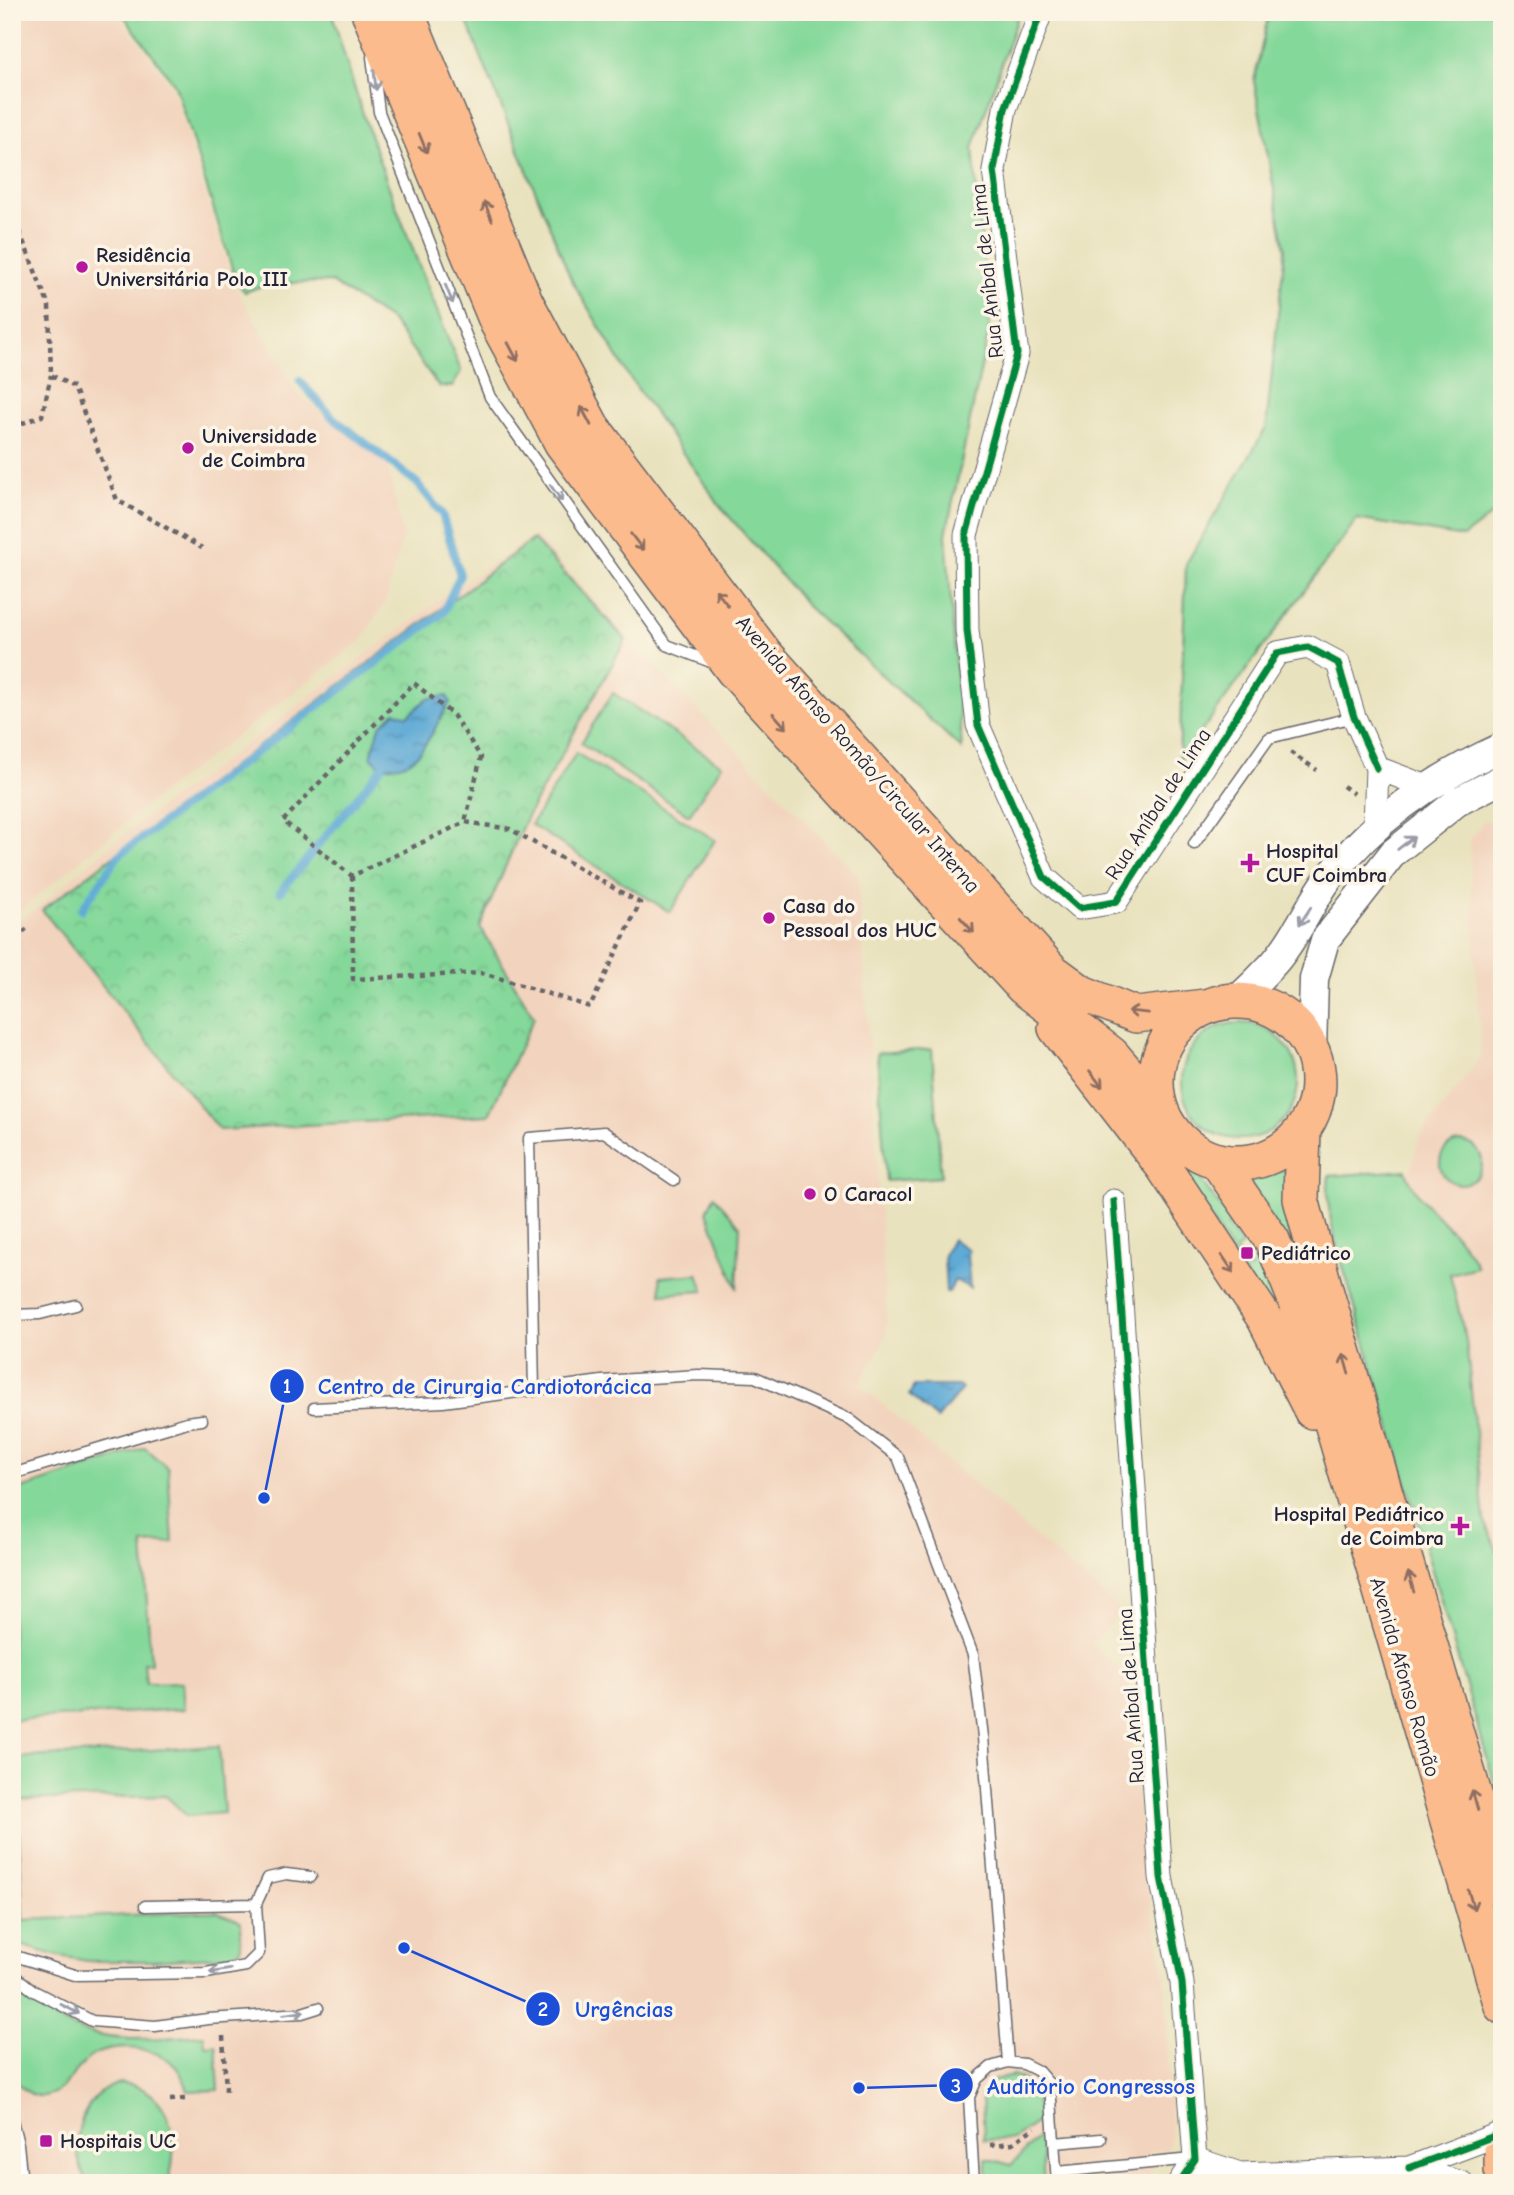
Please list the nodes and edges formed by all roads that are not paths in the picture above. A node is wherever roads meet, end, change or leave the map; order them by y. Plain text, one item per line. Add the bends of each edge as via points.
1 (368, 12) edge
2 (406, 12) edge
3 (1037, 12) edge
4 (1354, 717) junction
5 (1502, 747) edge
6 (1377, 768) junction
7 (1502, 779) edge
8 (1427, 787) junction
9 (1375, 827) junction
10 (1194, 844) dead end
11 (1023, 987) junction
12 (1221, 1004) junction
13 (1312, 1051) junction
14 (1162, 1112) junction
15 (1303, 1129) junction
16 (1217, 1161) junction
17 (674, 1180) dead end
18 (1114, 1201) dead end
19 (76, 1306) dead end
20 (12, 1315) edge
21 (534, 1391) junction
22 (314, 1408) dead end
23 (202, 1420) dead end
24 (12, 1474) edge
25 (1348, 1482) junction
26 (311, 1877) dead end
27 (1502, 1889) edge
28 (256, 1904) junction
29 (145, 1906) dead end
30 (12, 1955) edge
31 (12, 1974) edge
32 (1502, 2006) edge
33 (318, 2008) dead end
34 (1008, 2062) junction
35 (12, 2119) edge
36 (1502, 2133) edge
37 (1101, 2139) dead end
38 (1055, 2143) junction
39 (1502, 2146) edge
40 (1195, 2159) junction
41 (1409, 2168) junction
42 (1502, 2170) edge
43 (1057, 2177) edge
44 (22, 2183) edge
45 (974, 2183) edge
46 (1180, 2183) edge
47 (1462, 2183) edge

1 -> 11 main road, Avenida Afonso Romão/Circular Interna via 498,324 562,443 734,671
12 -> 2 main road, Avenida Afonso Romão/Circular Interna via 1136,1014 1082,993 1052,971 765,654 592,427 524,301
3 - 4 street, Rua Aníbal de Lima via 1006,108 993,170 1017,354 966,535 966,562 967,630 978,725 1044,877 1079,908 1116,902 1277,653 1308,647 1338,663
4 - 6 street, Rua Aníbal de Lima
4 - 10 lane via 1269,738
5 - 8 street
6 - 8 street
6 - 9 street
13 -> 7 street via 1314,979 1325,940 1393,853 1457,802
8 - 9 street
9 -> 12 street via 1330,877 1275,962
11 - 14 main road, Avenida Afonso Romão/Circular Interna via 1111,1054
11 -> 25 main road via 1163,1166 1265,1319
12 - 13 main road via 1260,1004 1282,1014 1300,1030
12 - 14 main road via 1184,1021 1168,1040 1158,1063 1156,1088
13 - 15 main road via 1318,1078 1315,1104
14 - 16 main road via 1175,1134 1194,1151
15 - 16 main road via 1275,1154 1236,1164
27 -> 15 main road, Avenida Afonso Romão via 1325,1293 1301,1199
16 - 25 main road, Avenida Afonso Romão via 1277,1252 1297,1303
17 - 21 lane via 604,1132 529,1138
18 - 40 street, Rua Aníbal de Lima via 1161,1877 1182,1983
19 - 20 lane
21 - 22 lane via 443,1402
21 - 34 lane via 602,1381 755,1377 849,1419 898,1457 973,1655
23 - 24 lane
25 -> 32 main road, Avenida Afonso Romão
26 - 28 lane via 286,1874 268,1878
28 - 29 lane
28 -> 30 lane via 259,1953 246,1966 206,1973 75,1975
31 -> 33 lane via 33,1991 92,2021 155,2026
34 - 38 lane via 1038,2071 1050,2085
34 - 45 lane via 991,2067 969,2097
35 - 44 lane
36 - 41 street
37 - 38 lane
38 - 43 lane
39 - 42 main road
40 - 41 street via 1240,2174
40 - 43 lane
40 - 46 street
41 - 47 street

